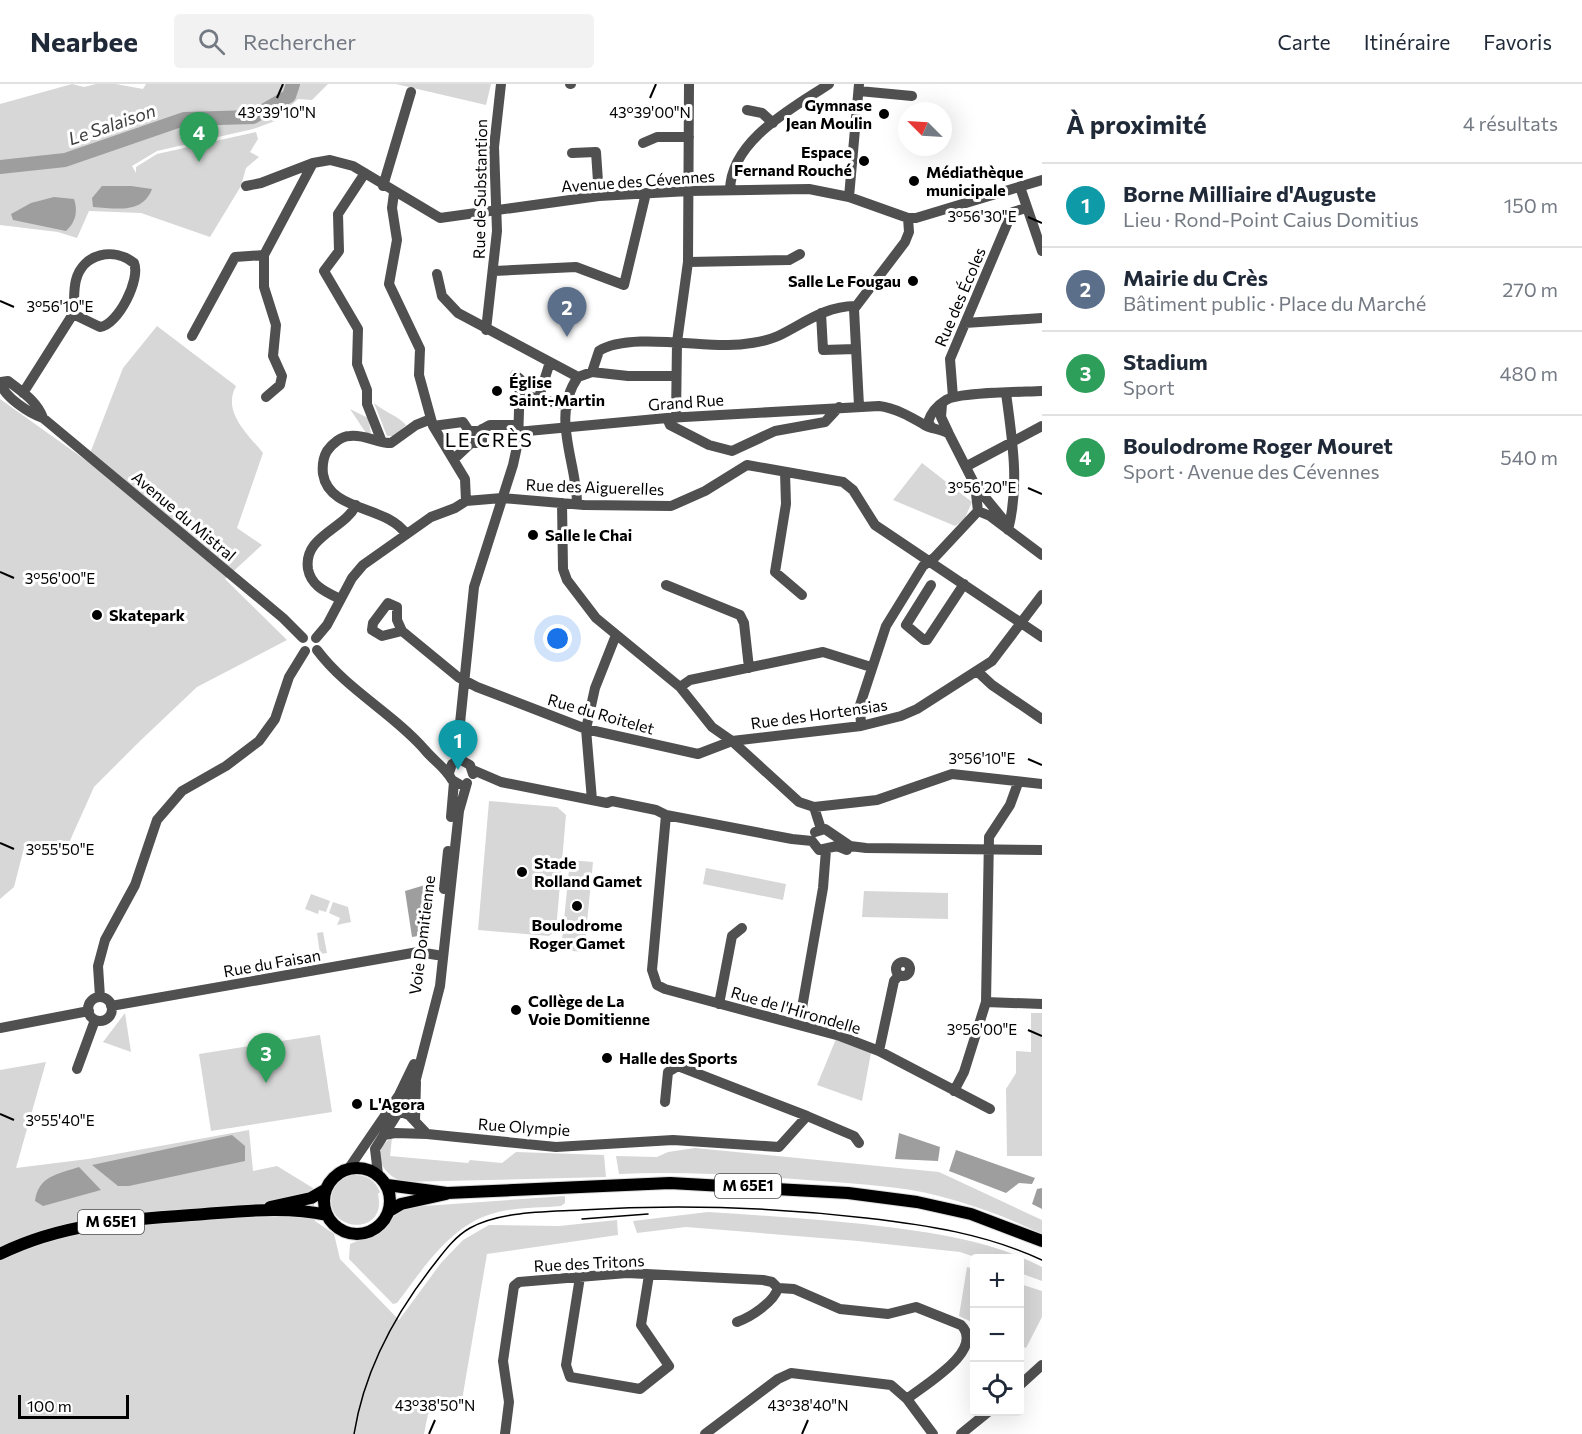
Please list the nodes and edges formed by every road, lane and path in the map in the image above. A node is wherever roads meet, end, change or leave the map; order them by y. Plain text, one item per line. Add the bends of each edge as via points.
1 (501, 84) edge
2 (689, 84) edge
3 (829, 84) edge
4 (859, 87) edge
5 (411, 92) dead end
6 (912, 96) dead end
7 (747, 110) dead end
8 (773, 123) junction
9 (689, 137) junction
10 (643, 143) dead end
11 (572, 153) dead end
12 (313, 163) junction
13 (365, 173) junction
14 (1042, 180) edge
15 (246, 186) dead end
16 (383, 186) junction
17 (1020, 187) junction
18 (730, 190) junction
19 (689, 191) junction
20 (1006, 191) junction
21 (394, 193) junction
22 (646, 193) junction
23 (598, 196) junction
24 (849, 197) junction
25 (1026, 208) junction
26 (496, 210) junction
27 (1013, 212) junction
28 (908, 218) junction
29 (1042, 251) edge
30 (800, 254) dead end
31 (264, 255) junction
32 (688, 262) junction
33 (494, 271) junction
34 (437, 274) dead end
35 (855, 306) junction
36 (821, 313) junction
37 (74, 314) junction
38 (1042, 318) edge
39 (965, 323) junction
40 (486, 330) junction
41 (192, 336) dead end
42 (678, 342) junction
43 (855, 349) junction
44 (550, 362) junction
45 (515, 375) dead end
46 (586, 375) junction
47 (676, 376) junction
48 (0, 382) edge
49 (1042, 391) edge
50 (23, 393) junction
51 (1006, 393) junction
52 (520, 394) junction
53 (266, 397) dead end
54 (539, 397) junction
55 (953, 397) junction
56 (568, 406) junction
57 (859, 406) junction
58 (839, 407) junction
59 (43, 418) junction
60 (671, 418) junction
61 (933, 421) junction
62 (431, 423) junction
63 (1042, 426) edge
64 (564, 427) junction
65 (482, 429) junction
66 (517, 429) junction
67 (382, 442) junction
68 (1012, 445) junction
69 (737, 450) junction
70 (455, 458) junction
71 (747, 465) junction
72 (967, 466) junction
73 (785, 472) junction
74 (502, 498) junction
75 (466, 501) junction
76 (562, 503) junction
77 (577, 504) junction
78 (356, 505) junction
79 (983, 507) junction
80 (1005, 527) junction
81 (406, 534) junction
82 (1042, 555) edge
83 (930, 561) junction
84 (964, 584) junction
85 (666, 585) dead end
86 (931, 585) dead end
87 (908, 588) junction
88 (802, 595) dead end
89 (1042, 595) edge
90 (922, 598) junction
91 (340, 599) junction
92 (894, 611) junction
93 (908, 620) junction
94 (1022, 622) junction
95 (402, 631) dead end
96 (616, 635) junction
97 (1042, 637) edge
98 (303, 638) junction
99 (316, 638) junction
100 (317, 650) junction
101 (305, 651) junction
102 (871, 667) junction
103 (749, 668) junction
104 (978, 672) junction
105 (465, 681) junction
106 (680, 687) junction
107 (1042, 719) edge
108 (861, 726) junction
109 (586, 729) junction
110 (732, 741) junction
111 (461, 771) junction
112 (1018, 783) junction
113 (1042, 784) edge
114 (592, 800) junction
115 (814, 807) junction
116 (666, 815) junction
117 (821, 829) junction
118 (812, 841) junction
119 (829, 844) junction
120 (1042, 850) edge
121 (988, 852) junction
122 (1042, 856) edge
123 (742, 928) dead end
124 (437, 955) junction
125 (899, 975) dead end
126 (100, 997) junction
127 (986, 1002) junction
128 (720, 1004) junction
129 (1042, 1004) edge
130 (111, 1006) junction
131 (92, 1015) junction
132 (799, 1025) junction
133 (0, 1028) edge
134 (879, 1051) junction
135 (77, 1069) dead end
136 (416, 1078) junction
137 (954, 1091) junction
138 (665, 1102) dead end
139 (990, 1109) dead end
140 (399, 1112) junction
141 (807, 1116) junction
142 (383, 1117) junction
143 (415, 1121) junction
144 (427, 1134) junction
145 (384, 1135) junction
146 (859, 1143) dead end
147 (350, 1168) junction
148 (378, 1174) junction
149 (387, 1185) junction
150 (325, 1190) junction
151 (447, 1193) junction
152 (265, 1210) junction
153 (389, 1211) junction
154 (327, 1215) junction
155 (1042, 1241) edge
156 (0, 1254) edge
157 (649, 1275) junction
158 (580, 1277) junction
159 (778, 1288) junction
160 (737, 1322) dead end
161 (1042, 1365) edge
162 (1024, 1381) edge
163 (906, 1399) junction
164 (983, 1416) edge
165 (505, 1434) edge
166 (705, 1434) edge
167 (933, 1434) edge
168 (961, 1434) edge

1 - 26 street, Rue de Substantion via 495,128
2 - 9 street
3 - 8 street
4 - 6 street
4 - 24 street
5 - 16 street
7 - 8 street via 762,113
8 - 18 street via 735,166
9 - 10 street via 657,137
9 - 19 street
11 - 23 street via 596,152
12 - 13 street, Avenue des Cévennes via 338,161
12 - 15 street, Avenue des Cévennes
12 - 31 street
13 - 16 street, Avenue des Cévennes
13 - 67 street via 339,214 339,251 324,271 358,329 357,364
14 - 17 street
16 - 21 street, Avenue des Cévennes
17 - 20 street
17 - 25 street
18 - 19 street, Avenue des Cévennes
18 - 24 street, Avenue des Cévennes via 809,189
19 - 22 street, Avenue des Cévennes
19 - 32 street
20 - 27 street
20 - 28 street
21 - 26 street, Avenue des Cévennes via 438,218
21 - 62 street via 397,240 389,284 420,349 419,375
22 - 23 street, Avenue des Cévennes
22 - 33 street via 624,285 576,267
23 - 26 street, Avenue des Cévennes
24 - 28 street, Avenue des Cévennes
25 - 27 street
25 - 29 street
26 - 33 street, Rue de Substantion
27 - 39 street, Rue des Écoles
28 - 35 street via 905,242
30 - 32 street via 789,261
31 - 41 street via 235,257
31 - 53 street via 264,287 276,325 273,356 282,379
32 - 42 street
33 - 40 street, Rue de Substantion
34 - 40 street via 438,289 446,302
35 - 36 street
35 - 43 street
36 - 42 street via 776,337 729,345
36 - 43 street via 823,350
37 - 37 street via 100,327 111,324 136,277 134,264 105,253 87,262 77,278
37 - 50 street
38 - 39 street
39 - 55 street, Rue des Écoles via 950,359
40 - 44 street
42 - 46 street via 603,348
42 - 47 street
43 - 57 street
44 - 46 street
44 - 54 street
45 - 52 street via 520,379
46 - 47 street
46 - 56 street via 571,390
47 - 60 street
48 - 50 street, Avenue du Mistral via 8,381
48 - 59 street, Avenue du Mistral via 20,404
49 - 51 street
50 - 59 street, Avenue du Mistral via 39,408
51 - 55 street
51 - 68 street
52 - 54 street
52 - 66 street
54 - 56 street
55 - 61 street via 942,404
56 - 64 street
57 - 58 street, Grand Rue
57 - 61 street, Grand Rue via 887,407
58 - 60 street, Grand Rue
58 - 69 street via 825,422 775,431
59 - 98 street, Avenue du Mistral
60 - 64 street, Grand Rue
60 - 69 street via 670,424 710,446
61 - 72 street via 949,435
62 - 65 street via 463,422 469,430
62 - 67 street via 416,424 396,441
62 - 70 street
63 - 68 street
64 - 66 street, Grand Rue
64 - 77 street
65 - 66 street, Grand Rue via 490,425
65 - 70 street via 482,443 471,443
66 - 74 street via 513,465
67 - 78 street via 350,436 332,445 324,457 324,479 329,490
68 - 72 street
68 - 80 street via 1014,507
69 - 71 street
70 - 75 street via 465,479
71 - 73 street
71 - 77 street, Rue des Aiguerelles via 671,506
72 - 79 street
73 - 83 street via 843,482 853,490 875,525
73 - 88 street via 786,504 775,572
74 - 75 street, Rue des Aiguerelles
74 - 76 street, Rue des Aiguerelles
74 - 105 street via 474,587
75 - 81 street
76 - 77 street, Rue des Aiguerelles
76 - 96 street via 563,569 567,580 596,618
78 - 81 street via 396,523
78 - 91 street via 348,517 314,544 308,560 314,584
79 - 80 street
79 - 83 street
80 - 82 street
81 - 91 street via 363,565
83 - 84 street
83 - 87 street
84 - 93 street via 927,640 908,628
84 - 94 street
85 - 103 street via 740,615
86 - 90 street
87 - 90 street
87 - 92 street
89 - 94 street, Rue des Hortensias
90 - 93 street
91 - 99 street
92 - 93 street
92 - 102 street
94 - 97 street
94 - 104 street, Rue des Hortensias via 992,661
95 - 105 street, Rue du Roitelet
96 - 106 street
96 - 109 street via 595,688
98 - 99 street
98 - 101 street via 301,646
99 - 100 street
100 - 101 street
100 - 111 street via 348,683 424,747
101 - 126 street via 289,677 274,719 259,741 182,791 157,820 135,885 105,940 98,966
102 - 103 street via 823,652
102 - 108 street via 861,705
103 - 106 street via 690,680
104 - 107 street
104 - 108 street, Rue des Hortensias via 917,709
105 - 109 street, Rue du Roitelet
105 - 111 street
106 - 110 street via 707,723
108 - 110 street, Rue des Hortensias
109 - 110 street, Rue du Roitelet via 698,754
109 - 114 street
110 - 115 street via 795,799
111 - 114 street via 497,784
111 - 124 street, Voie Domitienne
111 - 136 street, Voie Domitienne via 441,980
112 - 113 street
112 - 115 street via 952,774 877,800
112 - 121 street via 989,837
114 - 116 street via 655,816
115 - 117 street
116 - 118 street
116 - 128 street, Rue de l'Hirondelle via 654,982 665,989
117 - 118 street
117 - 119 street via 828,831
118 - 119 street via 816,848
119 - 121 street via 866,849
119 - 132 street
120 - 121 street
121 - 122 street
121 - 127 street
123 - 128 street via 732,936
124 - 130 street, Rue du Faisan via 418,952
124 - 142 street, Voie Domitienne via 416,1058 404,1086
125 - 134 street via 894,981
126 - 130 street
126 - 131 street via 90,1003
127 - 129 street
127 - 137 street
128 - 132 street, Rue de l'Hirondelle
130 - 131 street via 109,1017 103,1020
131 - 133 street
131 - 135 street
132 - 134 street, Rue de l'Hirondelle
134 - 137 street, Rue de l'Hirondelle
136 - 140 street, Voie Domitienne
136 - 143 street
137 - 139 street, Rue de l'Hirondelle
138 - 141 street via 668,1072 678,1066
140 - 142 street
140 - 143 street
140 - 145 street, Voie Domitienne
141 - 144 street, Rue Olympie via 779,1147 673,1140 556,1147
141 - 146 street via 854,1136
142 - 147 street, Voie Domitienne
143 - 144 street
144 - 145 street, Rue Olympie
145 - 148 street, Voie Domitienne via 374,1154
147 - 148 main road
147 - 150 main road via 332,1178
148 - 149 main road
149 - 151 main road, M 65E1
149 - 153 main road
150 - 152 main road, M 65E1 via 311,1198
150 - 154 main road
151 - 153 main road, M 65E1 via 401,1204
151 - 155 main road, M 65E1 via 670,1183 848,1193 971,1214
152 - 154 main road, M 65E1
152 - 156 main road, M 65E1 via 101,1223 58,1232
153 - 154 main road via 376,1228 357,1234 337,1227
157 - 158 street, Rue des Tritons
157 - 158 street via 641,1325 669,1366 640,1389 567,1374
157 - 159 street, Rue des Tritons via 768,1281
158 - 165 street, Rue des Tritons via 519,1282 514,1286 503,1355 509,1402
159 - 160 street via 774,1297
159 - 163 street, Rue des Tritons via 794,1289 840,1309 888,1314 916,1307 961,1325 968,1341 958,1359
161 - 162 street
163 - 166 street via 886,1383 791,1373
163 - 167 street
164 - 168 street

